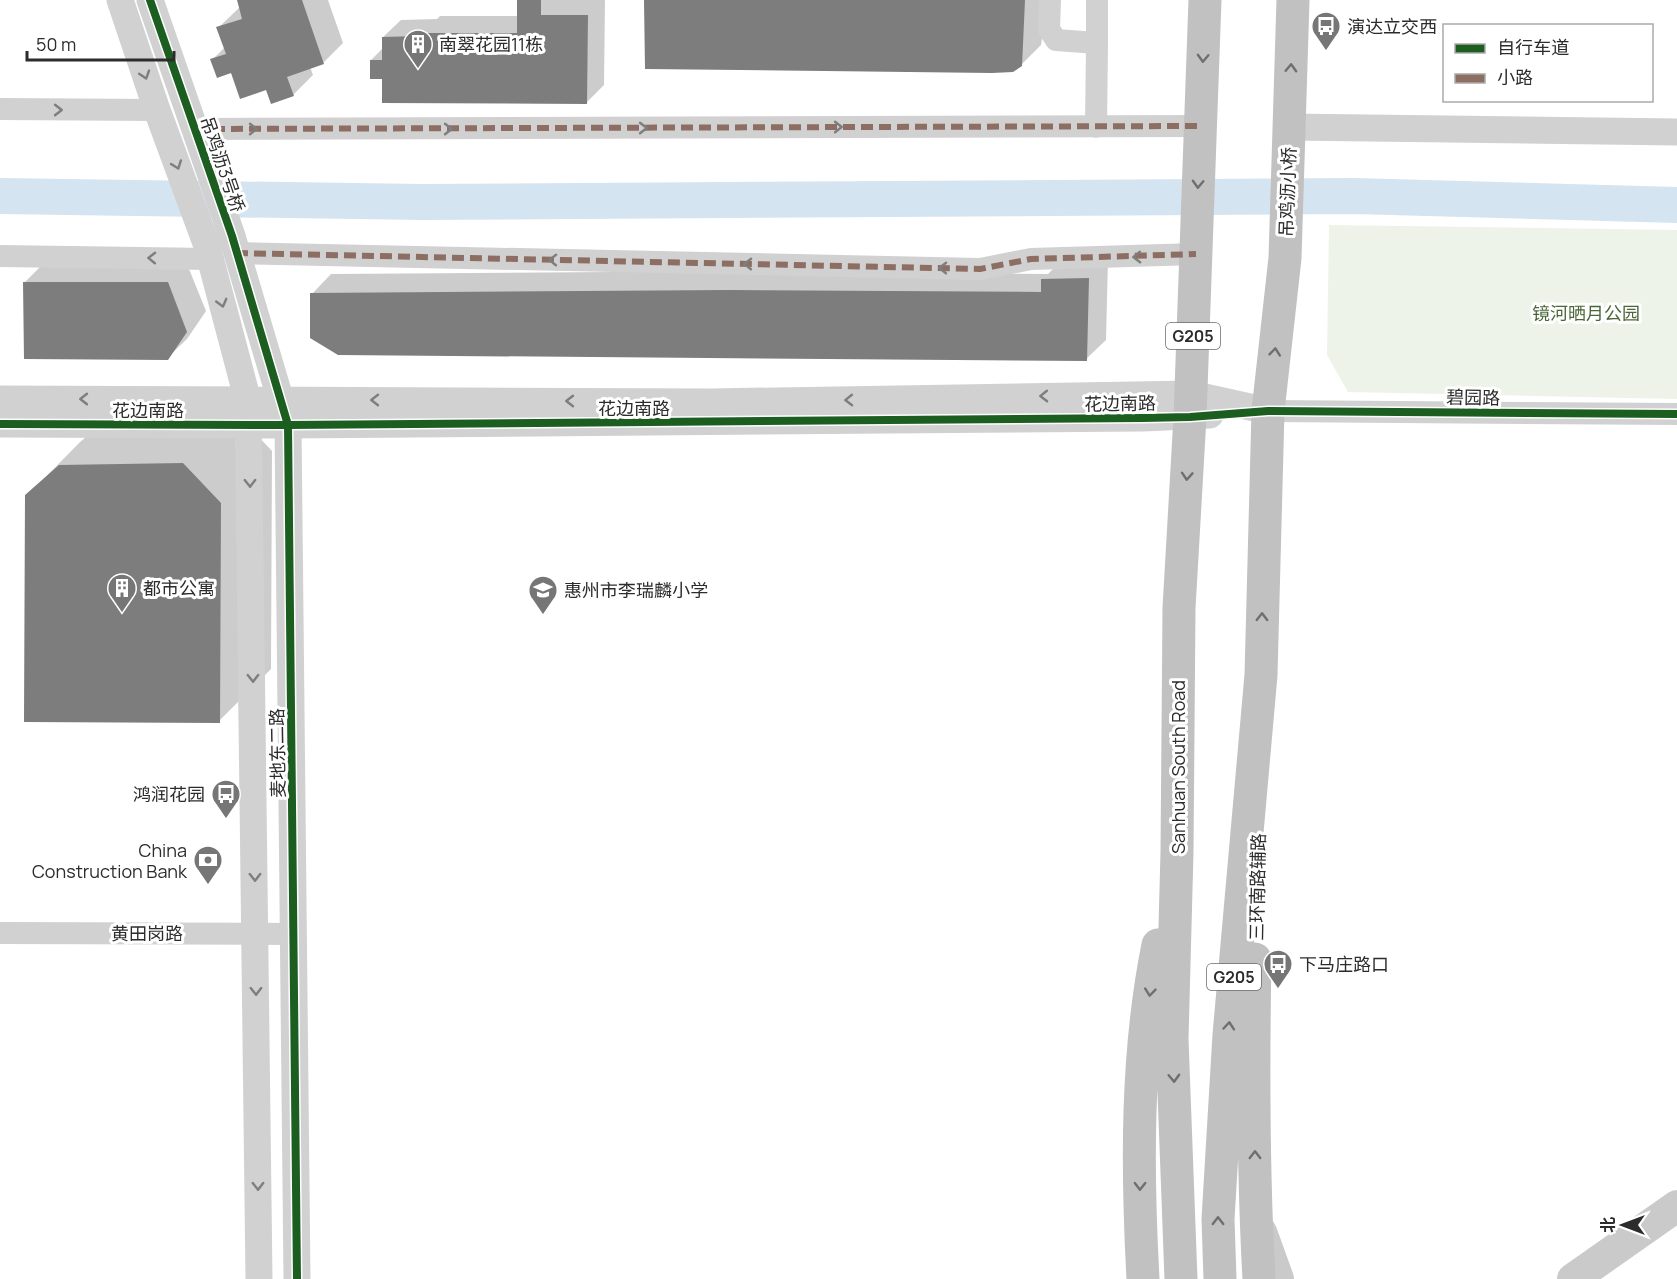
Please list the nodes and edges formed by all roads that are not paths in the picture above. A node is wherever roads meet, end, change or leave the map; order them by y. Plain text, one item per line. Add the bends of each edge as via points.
1 (120, 0) edge
2 (150, 0) edge
3 (1050, 0) edge
4 (1097, 0) edge
5 (1205, 0) edge
6 (1293, 0) edge
7 (1097, 43) junction
8 (0, 109) edge
9 (157, 110) junction
10 (1200, 126) junction
11 (1096, 127) junction
12 (1289, 127) junction
13 (195, 129) junction
14 (1677, 132) edge
15 (234, 244) junction
16 (208, 252) junction
17 (1196, 254) junction
18 (0, 256) edge
19 (0, 399) edge
20 (281, 400) junction
21 (1191, 405) junction
22 (1268, 411) junction
23 (248, 413) junction
24 (1677, 414) edge
25 (0, 424) edge
26 (288, 425) junction
27 (1261, 675) junction
28 (1177, 852) junction
29 (0, 933) edge
30 (256, 933) junction
31 (294, 934) junction
32 (1677, 1206) edge
33 (1255, 1213) junction
34 (259, 1279) edge
35 (297, 1279) edge
36 (1143, 1279) edge
37 (1181, 1279) edge
38 (1220, 1279) edge
39 (1259, 1279) edge
40 (1278, 1279) edge
41 (1573, 1279) edge

1 -> 9 street
2 - 13 street, 吊鸡沥3号桥
3 - 7 street via 1049,29 1056,40
4 - 7 street
5 -> 10 highway, G205
12 -> 6 highway, G205
7 - 11 street
8 -> 9 street
9 -> 16 street
10 - 11 street
10 -> 17 highway, G205
13 -> 11 street
12 - 14 street
22 -> 12 highway, 吊鸡沥小桥 / G205 via 1285,258
13 - 15 street, 吊鸡沥3号桥
17 -> 15 street via 1031,260 980,268
15 - 20 street, 麦地东二路
16 -> 18 street
16 -> 23 street, 麦地东二路
17 - 21 highway, Sanhuan South Road / G205
23 -> 19 street, 花边南路
21 -> 20 street, 花边南路
20 - 23 street, 花边南路
20 - 26 street, 麦地东二路
21 - 22 street, 花边南路
21 - 26 street, 花边南路
21 -> 28 highway, Sanhuan South Road / G205 via 1179,608
22 - 24 street, 碧园路
27 -> 22 highway, G205
23 - 25 street, 花边南路
23 - 26 street, 花边南路
23 -> 30 street, 麦地东二路
26 - 31 street, 麦地东二路
33 -> 27 highway, 三环南路辅路
38 -> 27 highway, G205 via 1218,1219 1229,1035
28 -> 36 highway via 1152,974 1141,1079
28 -> 37 highway, Sanhuan South Road / G205 via 1172,1039
29 - 30 street, 黄田岗路
30 - 31 street, 黄田岗路
30 -> 34 street, 麦地东二路
31 - 35 street, 麦地东二路
32 - 41 main road
33 - 39 highway, 三环南路辅路
33 - 40 main road

